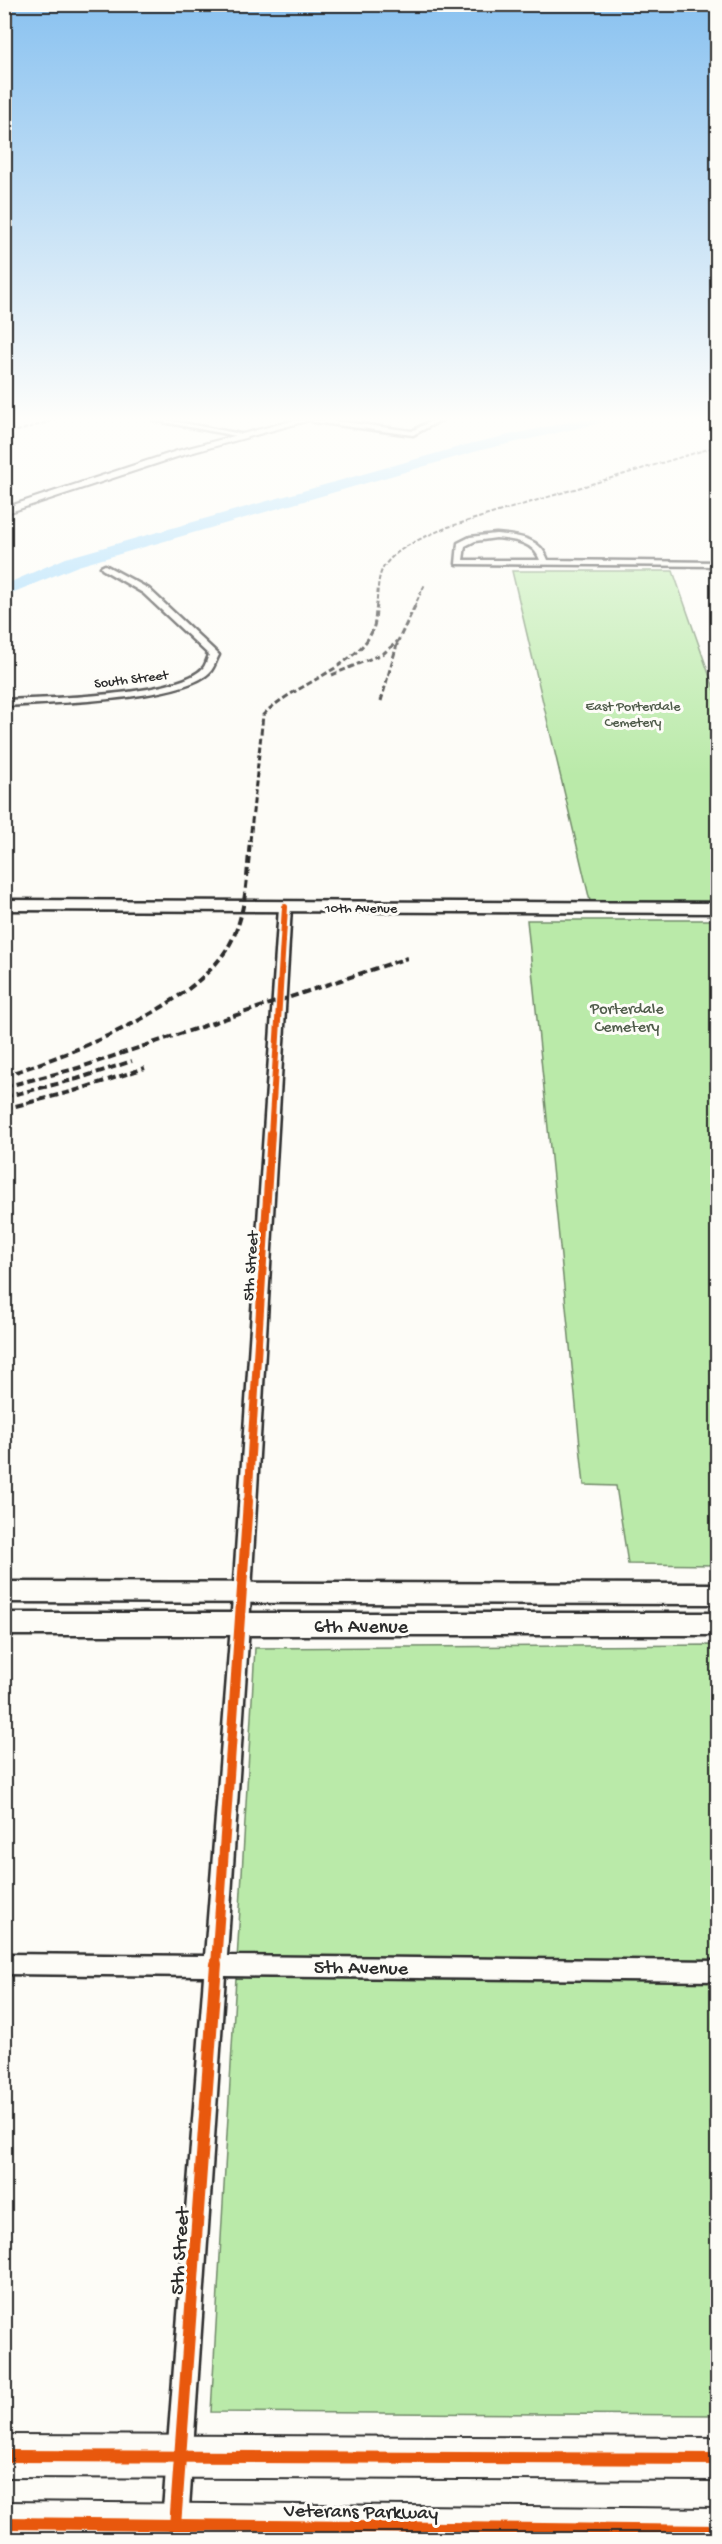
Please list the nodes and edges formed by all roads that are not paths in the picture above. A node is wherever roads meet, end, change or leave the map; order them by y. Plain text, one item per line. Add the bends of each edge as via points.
1 (475, 539) edge
2 (510, 539) edge
3 (545, 562) junction
4 (717, 564) edge
5 (105, 567) dead end
6 (4, 703) edge
7 (4, 905) edge
8 (285, 907) junction
9 (717, 908) edge
10 (4, 1592) edge
11 (242, 1593) junction
12 (717, 1594) edge
13 (4, 1624) edge
14 (717, 1624) edge
15 (240, 1626) junction
16 (4, 1964) edge
17 (216, 1964) junction
18 (717, 1971) edge
19 (4, 2456) edge
20 (180, 2456) junction
21 (717, 2459) edge
22 (4, 2523) edge
23 (717, 2531) edge
24 (175, 2532) edge

1 - 3 street via 461,544 459,562
2 - 3 street via 533,543
3 - 4 street
5 - 6 street, South Street via 146,591 179,621 214,655 211,667 196,678 159,690
7 - 8 main road, 10th Avenue
8 - 9 main road, 10th Avenue
8 - 11 street, 5th Street
10 - 11 main road, 6th Avenue
11 - 12 main road, 6th Avenue
11 - 15 street, 5th Street
13 - 15 main road, 6th Avenue
14 - 15 main road, 6th Avenue
15 - 17 street, 5th Street
16 - 17 street, 5th Avenue
17 - 18 street, 5th Avenue
17 - 20 street, 5th Street
19 - 20 main road
20 - 21 main road
20 - 24 street, 5th Street
22 - 24 main road, Veterans Parkway
23 - 24 main road, Veterans Parkway

